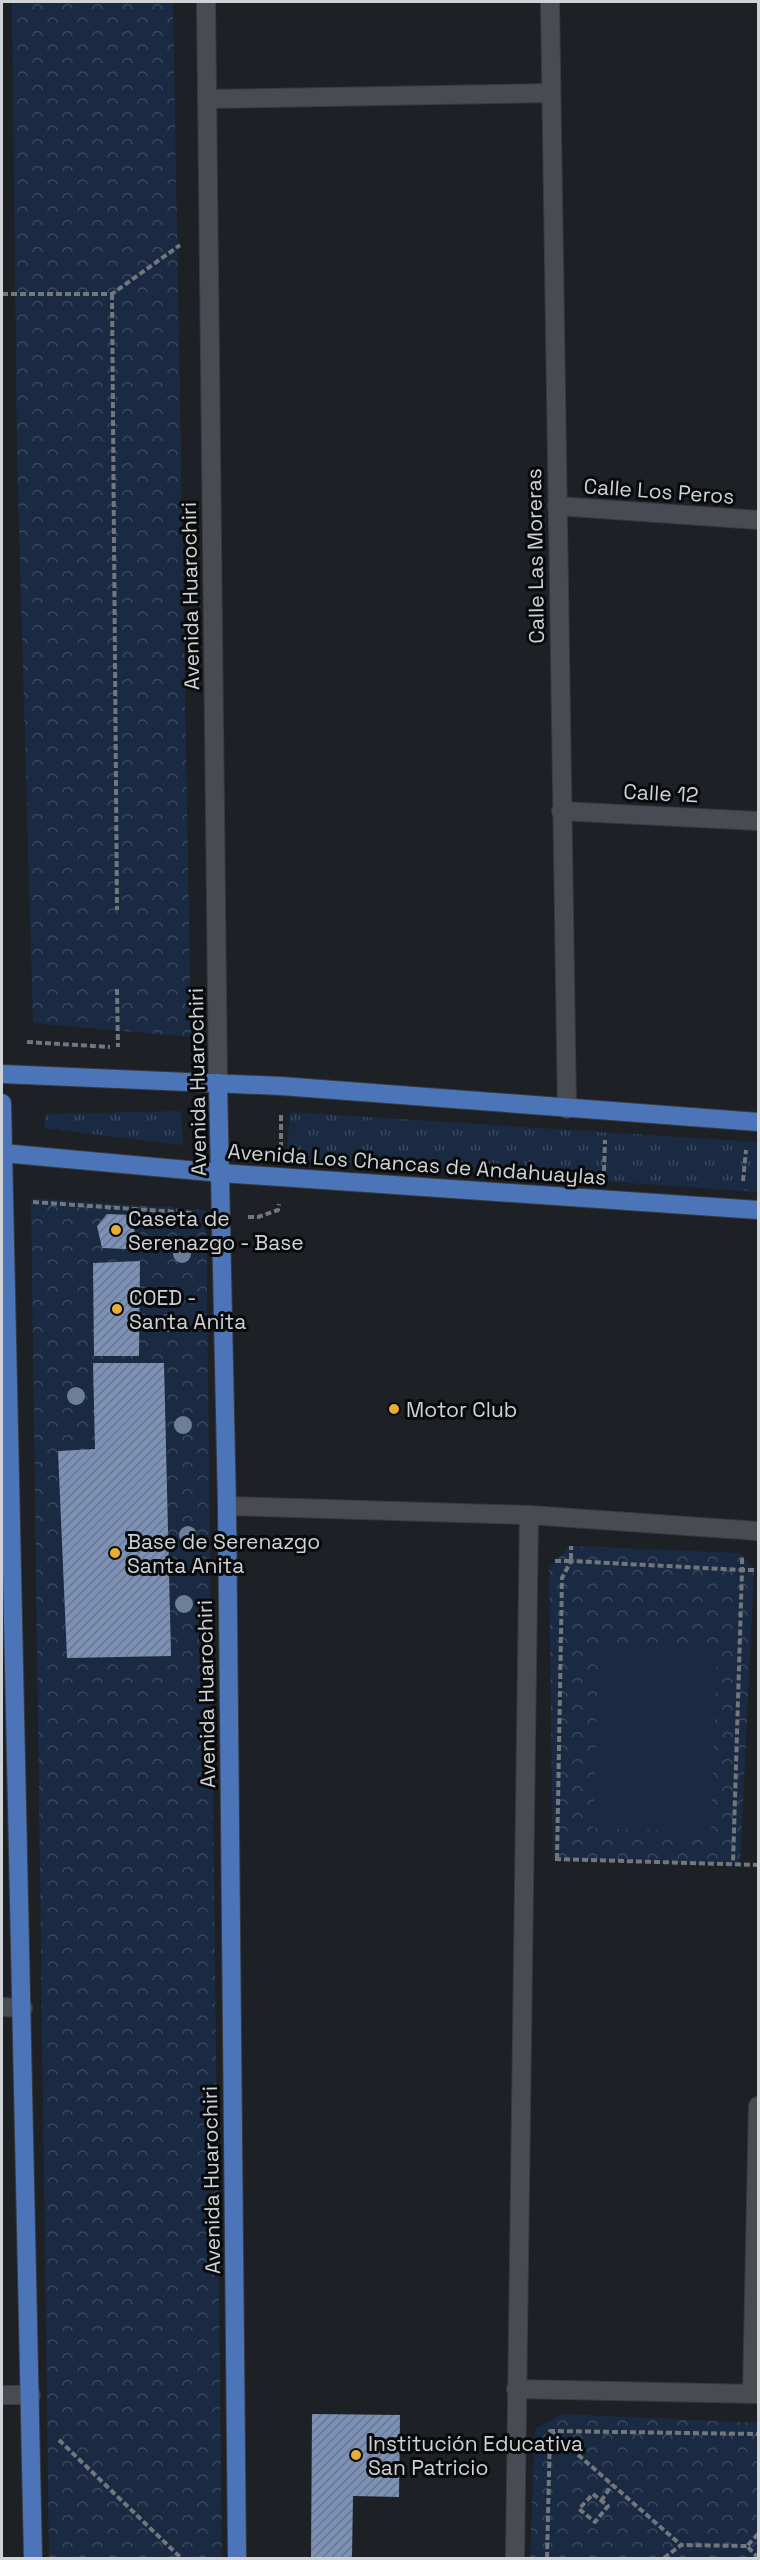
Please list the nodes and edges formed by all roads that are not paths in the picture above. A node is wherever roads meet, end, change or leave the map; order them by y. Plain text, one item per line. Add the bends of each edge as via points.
1 (206, 2) edge
2 (549, 2) edge
3 (551, 93) junction
4 (207, 99) junction
5 (557, 506) junction
6 (759, 520) edge
7 (561, 811) junction
8 (759, 821) edge
9 (2, 1074) edge
10 (218, 1083) junction
11 (2, 1103) edge
12 (567, 1109) junction
13 (754, 1122) edge
14 (3, 1153) edge
15 (221, 1173) junction
16 (750, 1209) edge
17 (227, 1506) junction
18 (529, 1515) junction
19 (759, 1531) edge
20 (2, 2007) edge
21 (23, 2008) junction
22 (759, 2106) edge
23 (516, 2389) junction
24 (755, 2394) edge
25 (2, 2395) edge
26 (31, 2395) junction
27 (33, 2559) edge
28 (237, 2559) edge
29 (515, 2559) edge

1 - 4 street, Avenida Huarochiri
2 - 3 street, Calle Las Moreras
3 - 4 street
3 - 5 street, Calle Las Moreras
4 - 10 street, Avenida Huarochiri
5 - 6 street, Calle Los Peros
5 - 7 street, Calle Las Moreras
7 - 8 street, Calle 12
7 - 12 street, Calle Las Moreras
9 - 10 main road
10 - 12 main road
10 - 15 main road, Avenida Huarochiri
11 - 14 main road
12 - 13 main road
14 - 15 main road, Avenida Los Chancas de Andahuaylas
14 - 21 main road
15 - 16 main road, Avenida Los Chancas de Andahuaylas
15 - 17 main road, Avenida Huarochiri
17 - 18 street
17 - 28 main road, Avenida Huarochiri
18 - 19 street
18 - 23 street
20 - 21 street
21 - 26 main road
22 - 24 street
23 - 24 street
23 - 29 street
25 - 26 street
26 - 27 main road

